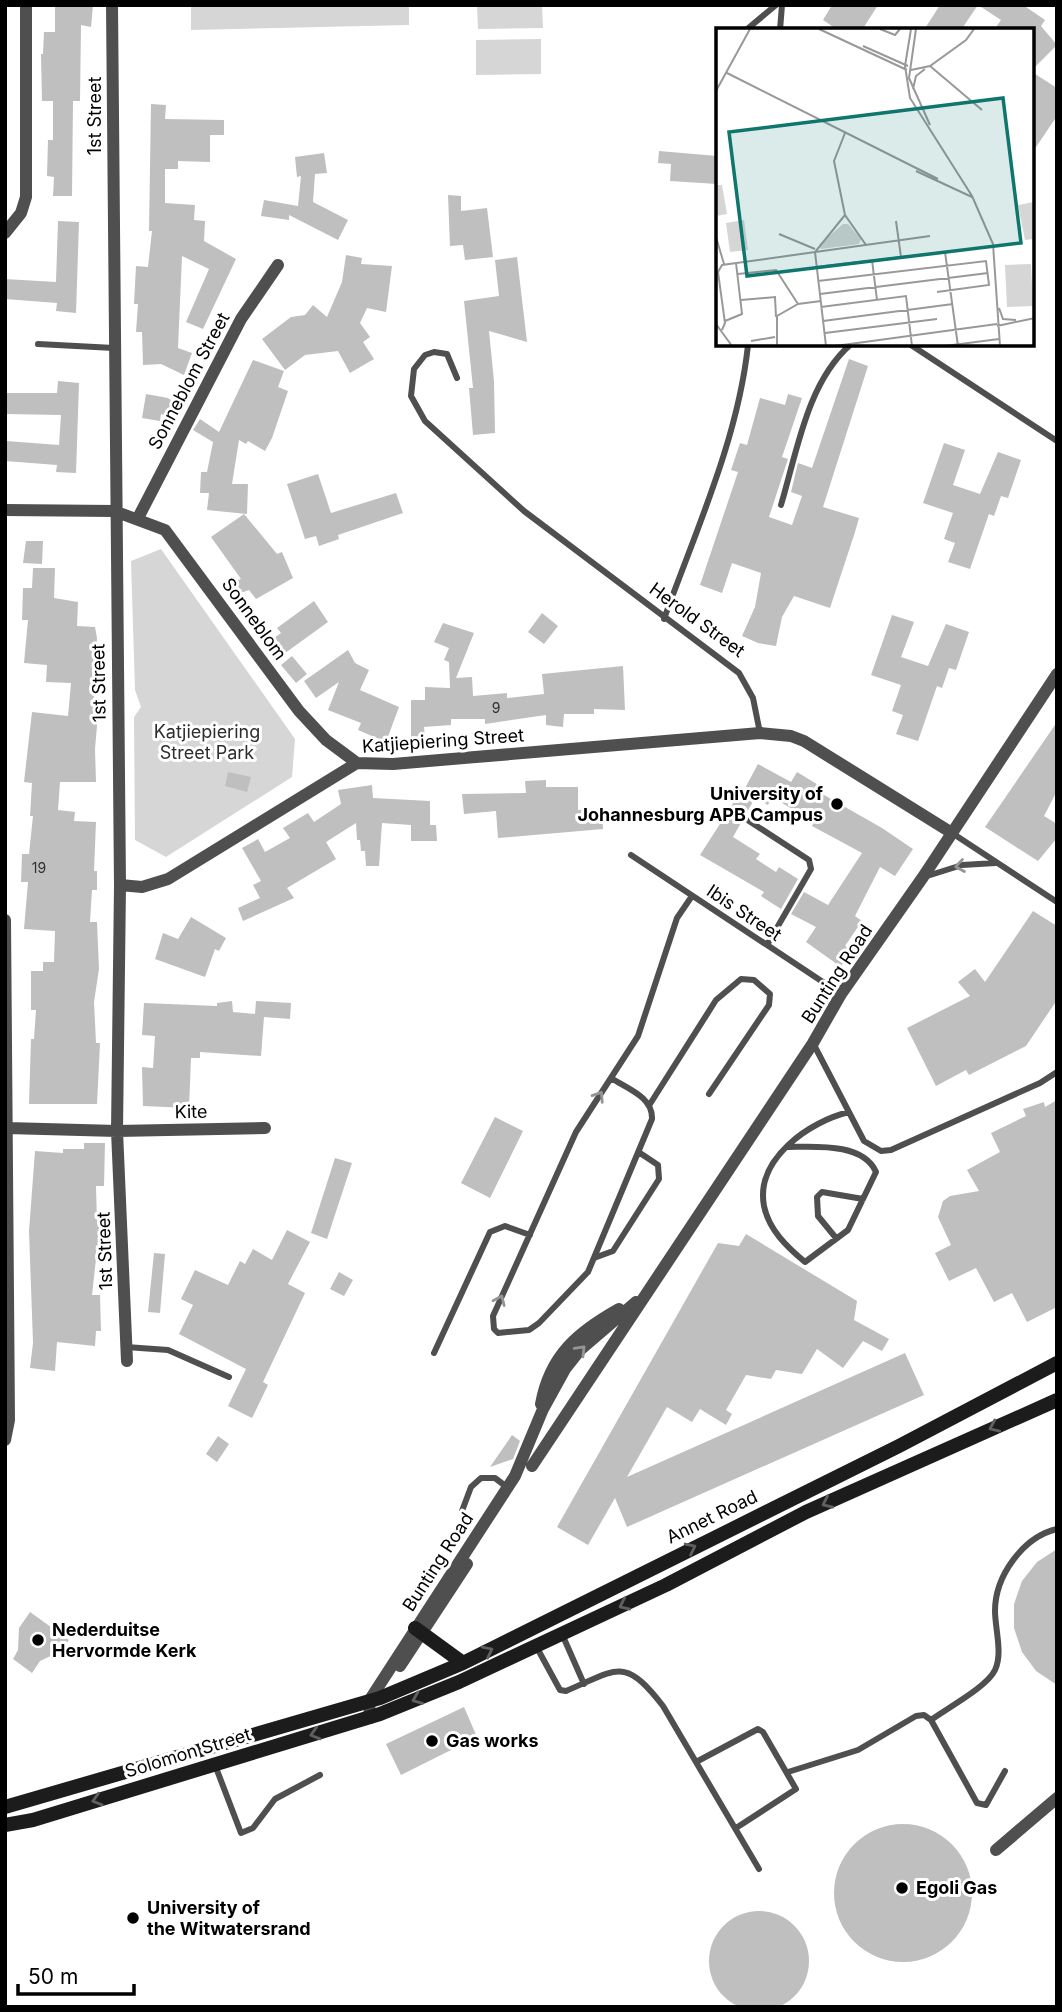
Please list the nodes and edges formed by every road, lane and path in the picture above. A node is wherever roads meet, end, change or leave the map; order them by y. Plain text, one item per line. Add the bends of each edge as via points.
1 (26, 5) edge
2 (112, 5) edge
3 (776, 5) edge
4 (782, 5) edge
5 (748, 28) edge
6 (780, 28) edge
7 (5, 233) edge
8 (278, 265) dead end
9 (38, 344) dead end
10 (748, 346) edge
11 (849, 346) edge
12 (913, 346) edge
13 (114, 348) junction
14 (457, 378) dead end
15 (1057, 441) edge
16 (781, 505) dead end
17 (5, 510) edge
18 (114, 512) junction
19 (138, 518) junction
20 (664, 619) junction
21 (1056, 675) edge
22 (760, 733) junction
23 (357, 763) junction
24 (750, 821) dead end
25 (952, 833) junction
26 (631, 855) dead end
27 (998, 863) junction
28 (923, 877) junction
29 (120, 885) junction
30 (692, 896) junction
31 (1057, 902) edge
32 (5, 920) edge
33 (766, 945) junction
34 (841, 994) junction
35 (813, 1043) junction
36 (1057, 1072) edge
37 (611, 1078) junction
38 (709, 1094) dead end
39 (650, 1104) junction
40 (849, 1112) junction
41 (7, 1128) junction
42 (265, 1128) dead end
43 (117, 1131) junction
44 (787, 1147) junction
45 (640, 1153) junction
46 (863, 1199) junction
47 (530, 1235) junction
48 (836, 1238) junction
49 (594, 1258) junction
50 (647, 1293) junction
51 (127, 1347) junction
52 (434, 1353) dead end
53 (127, 1361) dead end
54 (1057, 1363) edge
55 (229, 1377) dead end
56 (1057, 1400) edge
57 (5, 1440) edge
58 (508, 1488) junction
59 (462, 1511) dead end
60 (1057, 1530) edge
61 (656, 1565) junction
62 (666, 1586) junction
63 (538, 1627) junction
64 (419, 1630) junction
65 (562, 1634) junction
66 (542, 1643) junction
67 (463, 1663) junction
68 (584, 1684) junction
69 (375, 1699) junction
70 (375, 1716) junction
71 (931, 1720) junction
72 (696, 1762) junction
73 (215, 1765) junction
74 (1005, 1771) dead end
75 (788, 1772) junction
76 (320, 1775) dead end
77 (1057, 1798) edge
78 (5, 1807) edge
79 (5, 1825) edge
80 (736, 1828) junction
81 (996, 1850) dead end
82 (759, 1869) dead end

1 - 7 street via 26,197 21,213
2 - 13 street, 1st Street
3 - 5 lane
4 - 6 lane
8 - 19 street, Sonneblom Street via 241,318
9 - 13 lane
10 - 20 lane via 740,400
11 - 16 lane via 828,369 815,396
12 - 15 lane
13 - 18 street, 1st Street
14 - 20 lane, Herold Street via 452,360 442,352 425,355 411,386 418,413 524,511
17 - 18 street, Sonneblom
18 - 19 street, Sonneblom
18 - 29 street, 1st Street
19 - 23 street, Sonneblom via 165,530 174,540 299,711 326,740
20 - 22 lane, Herold Street via 739,673 753,698
21 - 25 street, Bunting Road
22 - 23 street, Katjiepiering Street via 393,764
22 - 25 street via 804,741
23 - 29 street, Katjiepiering Street via 168,878 142,887
24 - 33 lane via 809,860 811,869
25 - 27 lane
25 - 28 street, Bunting Road
26 - 30 lane, Ibis Street
27 -> 28 lane via 962,865
27 - 31 lane
28 - 34 street, Bunting Road
29 - 43 street, 1st Street
30 - 33 lane, Ibis Street
30 - 37 lane via 677,918 638,1036
32 - 41 street
33 - 34 lane, Ibis Street
34 - 35 street, Bunting Road
35 - 40 lane
35 - 50 street, Bunting Road
36 - 40 lane via 891,1150 881,1151 864,1141
37 - 39 lane
47 -> 37 lane via 576,1132
38 - 39 lane via 769,1005 770,994 754,980 741,979 716,1000
39 - 45 lane via 652,1119
40 - 44 lane via 819,1122
41 - 43 street, Kite
41 - 57 street via 9,1420
42 - 43 street, Kite
43 - 51 street, 1st Street
44 - 46 lane via 833,1148 870,1161 876,1171
44 - 48 lane via 771,1170 764,1194 774,1229 805,1262
45 - 49 lane
45 - 49 lane via 660,1167 659,1179 613,1251
46 - 48 lane via 848,1230
46 - 48 lane via 839,1192 822,1192 817,1197 818,1216
49 -> 47 lane via 588,1272 539,1323 529,1330 498,1333 493,1316
47 - 52 lane via 505,1226 490,1232
58 -> 50 street, Bunting Road via 556,1382 574,1356
50 - 64 street, Bunting Road via 569,1396 532,1466
51 - 53 street, 1st Street
51 - 55 lane via 168,1350
61 -> 54 main road, Annet Road
56 -> 62 main road via 806,1512
58 - 59 lane via 495,1478 481,1478 471,1487
58 - 64 street, Bunting Road
60 - 71 lane via 1019,1551 1003,1577 995,1606 998,1657 990,1677
61 - 62 main road
61 - 63 main road, Annet Road
62 -> 65 main road
63 - 66 main road
67 -> 63 main road, Annet Road
64 - 67 main road
64 - 69 street, Bunting Road
65 - 66 main road
65 - 68 lane
66 - 68 lane via 560,1690
66 -> 70 main road
67 - 69 main road, Annet Road
68 - 72 lane via 615,1671 634,1674 663,1706
69 - 70 street
69 - 78 main road, Solomon Street
70 -> 73 main road, Solomon Street
71 - 74 lane via 977,1803 991,1801
71 - 75 lane via 916,1716 859,1750
72 - 75 lane via 758,1729
72 - 80 lane
73 - 76 lane via 242,1833 253,1828 275,1799
73 -> 79 main road, Solomon Street
75 - 80 lane via 796,1789
77 - 81 street
80 - 82 lane

